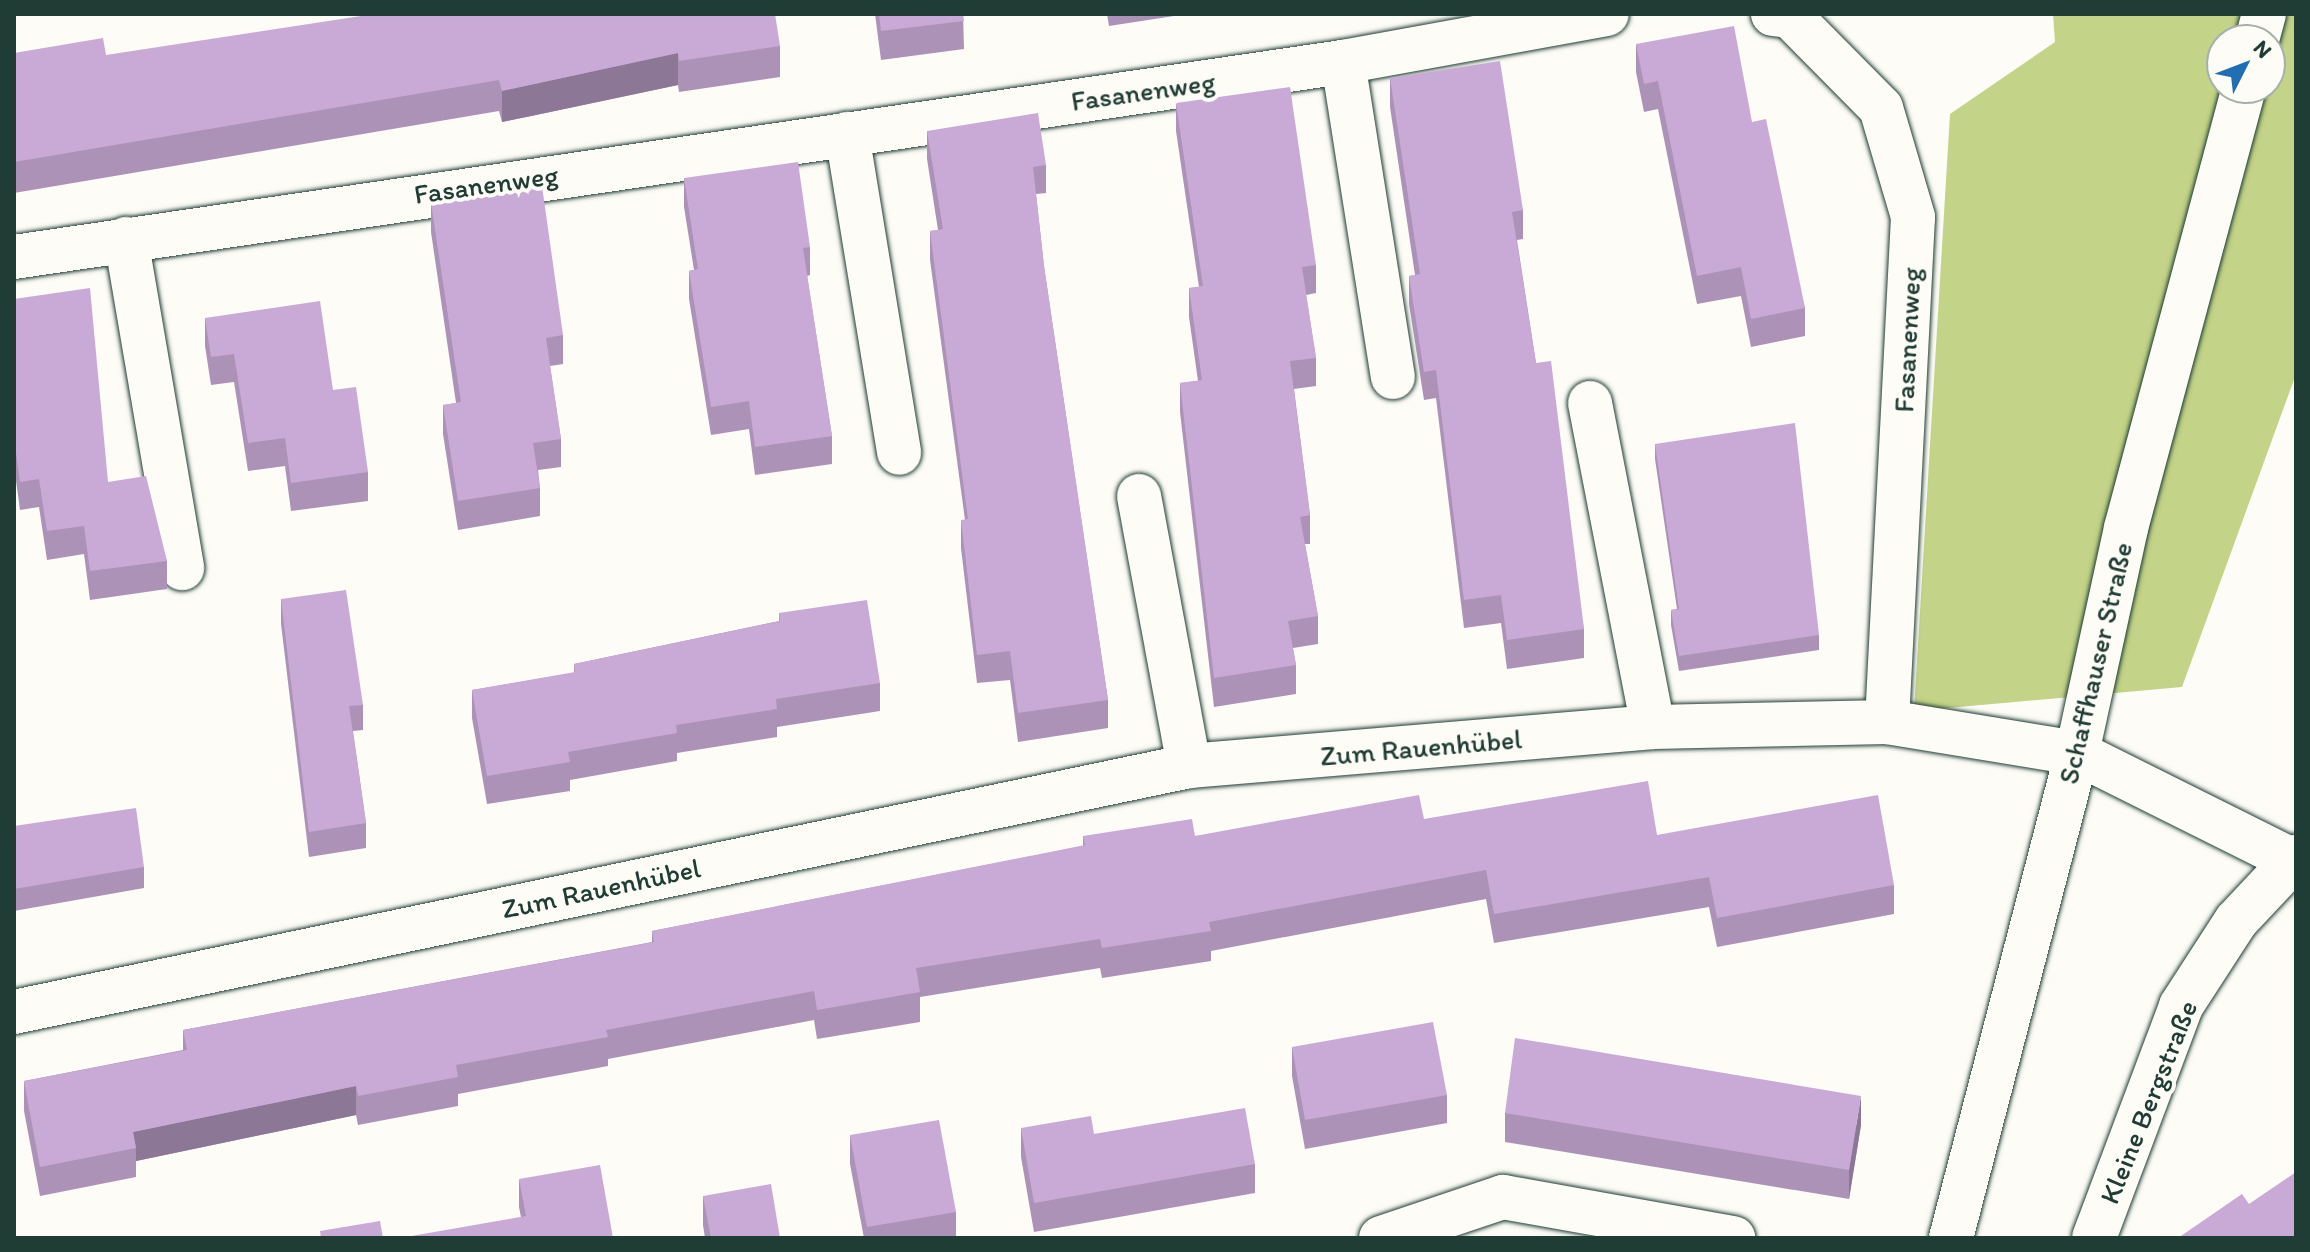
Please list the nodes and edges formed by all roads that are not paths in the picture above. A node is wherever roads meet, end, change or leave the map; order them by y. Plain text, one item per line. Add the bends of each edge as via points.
1 (1607, 14) edge
2 (1773, 14) edge
3 (1343, 62) junction
4 (2240, 104) edge
5 (847, 134) junction
6 (126, 239) junction
7 (14, 257) edge
8 (1393, 377) dead end
9 (1590, 403) dead end
10 (899, 453) dead end
11 (1139, 496) dead end
12 (182, 568) dead end
13 (1887, 722) junction
14 (1653, 727) junction
15 (2077, 753) junction
16 (1189, 766) junction
17 (2295, 860) edge
18 (14, 1012) edge
19 (1381, 1238) edge
20 (1733, 1238) edge
21 (1951, 1238) edge
22 (2094, 1238) edge

1 - 3 street, Fasanenweg
2 - 13 street, Fasanenweg via 1790,16 1881,108 1913,217
3 - 5 street, Fasanenweg
3 - 8 street
4 - 15 street, Schaffhauser Straße via 2126,528
5 - 6 street, Fasanenweg
5 - 10 street
6 - 7 street, Fasanenweg
6 - 12 street
9 - 14 street
11 - 16 street
13 - 14 street, Zum Rauenhübel
13 - 15 street, Zum Rauenhübel
14 - 16 street, Zum Rauenhübel
15 - 17 street, Zum Rauenhübel
15 - 21 street, Schaffhauser Straße
16 - 18 street, Zum Rauenhübel
17 - 22 street, Kleine Bergstraße via 2236,921 2181,1006
19 - 20 street via 1503,1197

